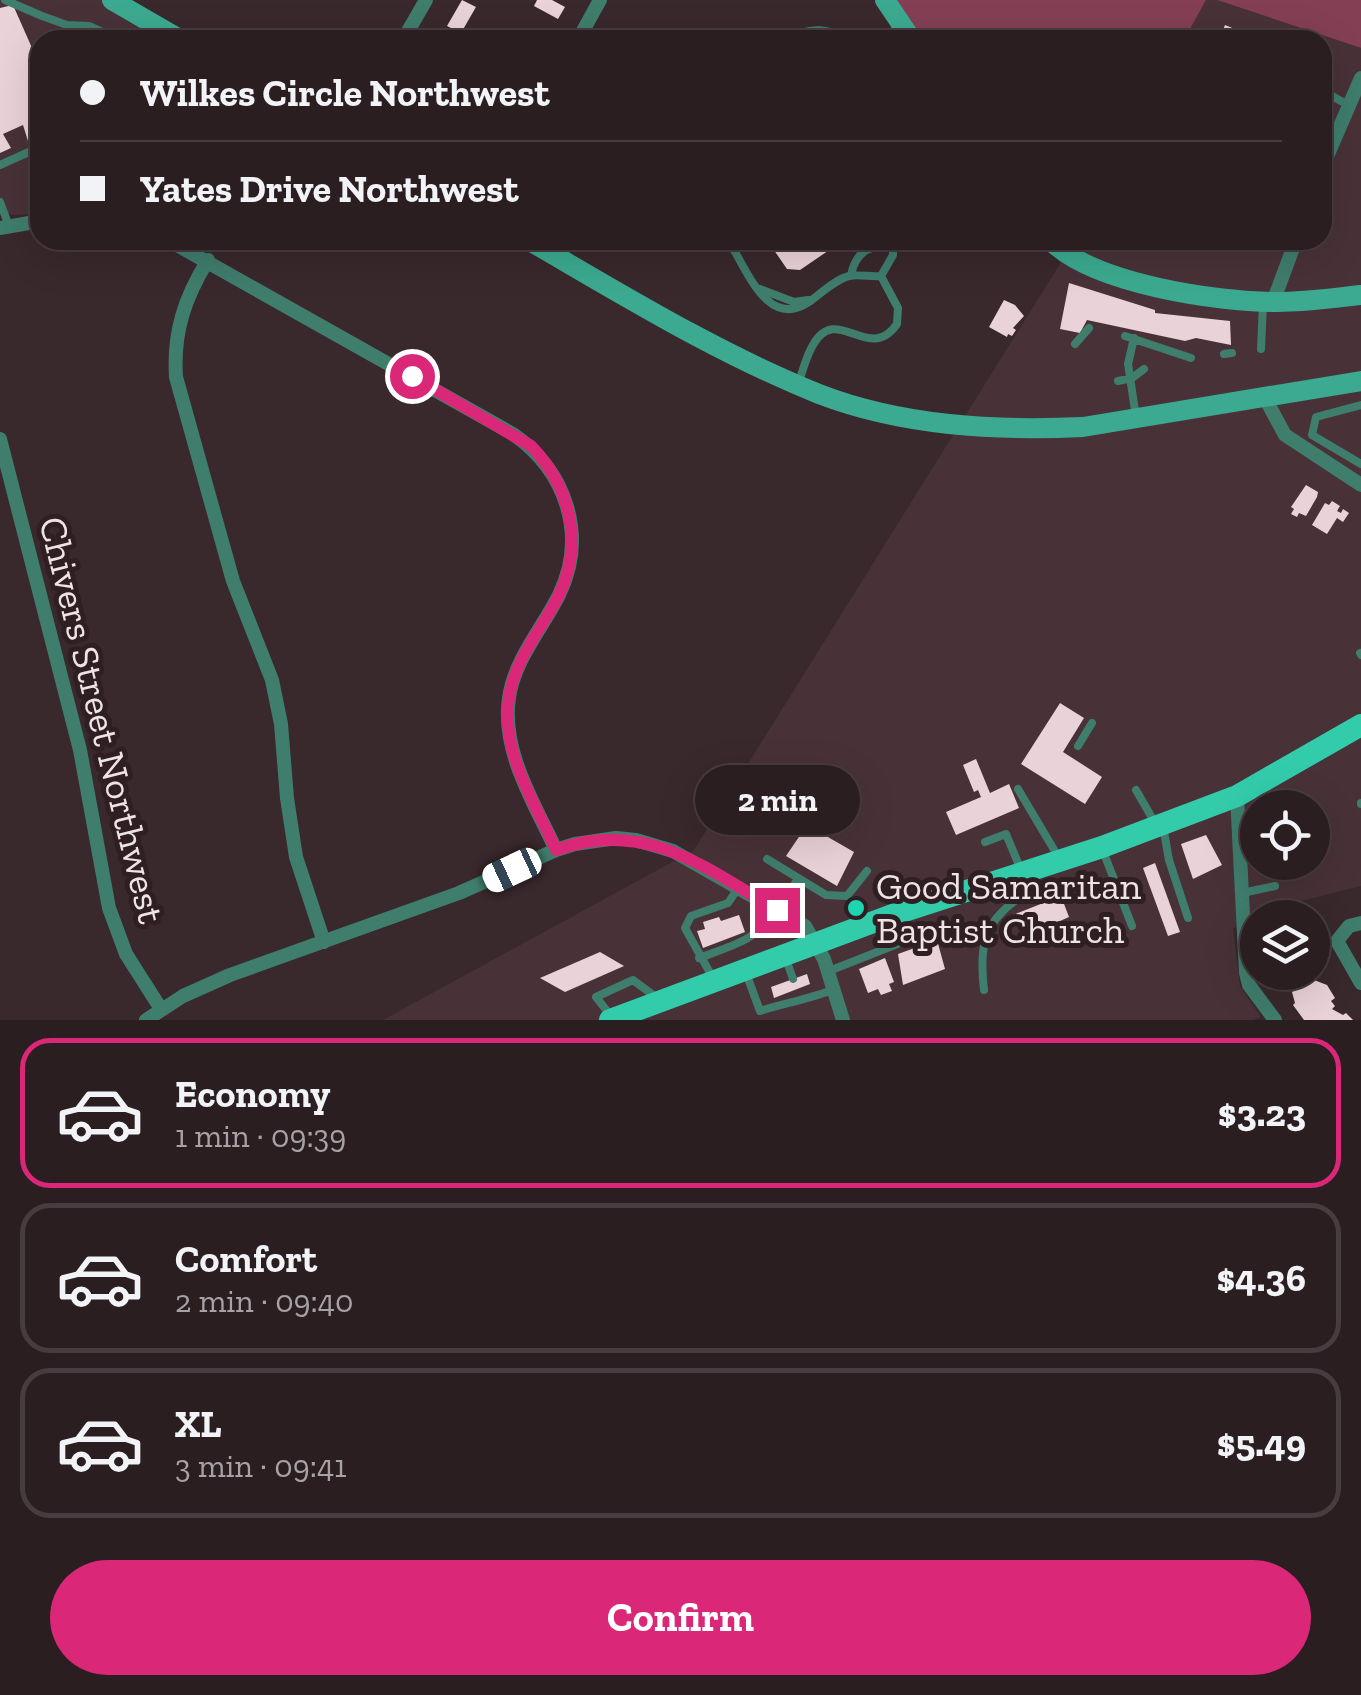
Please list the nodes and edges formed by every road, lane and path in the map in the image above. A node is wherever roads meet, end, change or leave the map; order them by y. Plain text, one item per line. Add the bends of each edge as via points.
1 (5, 0) edge
2 (112, 0) edge
3 (426, 0) edge
4 (600, 0) edge
5 (885, 0) edge
6 (98, 30) edge
7 (164, 30) edge
8 (409, 30) edge
9 (584, 30) edge
10 (905, 30) edge
11 (1361, 78) edge
12 (1332, 96) dead end
13 (1348, 105) junction
14 (1332, 144) edge
15 (30, 152) edge
16 (0, 164) edge
17 (0, 202) edge
18 (30, 223) edge
19 (4, 227) edge
20 (188, 250) edge
21 (546, 250) edge
22 (735, 250) edge
23 (865, 250) edge
24 (892, 250) edge
25 (1063, 250) edge
26 (1290, 250) edge
27 (208, 260) junction
28 (851, 275) junction
29 (881, 276) junction
30 (1361, 295) edge
31 (1268, 302) junction
32 (1088, 328) dead end
33 (1075, 344) dead end
34 (1261, 349) dead end
35 (1190, 358) dead end
36 (1144, 369) dead end
37 (1132, 378) junction
38 (1118, 381) dead end
39 (1361, 381) edge
40 (798, 384) junction
41 (1330, 386) junction
42 (1265, 398) junction
43 (1361, 406) edge
44 (1338, 412) junction
45 (1136, 420) junction
46 (0, 439) edge
47 (1343, 464) junction
48 (1361, 464) edge
49 (1361, 485) edge
50 (1092, 724) dead end
51 (1358, 732) edge
52 (1078, 746) dead end
53 (1018, 789) dead end
54 (1135, 791) dead end
55 (1237, 796) junction
56 (1160, 826) junction
57 (985, 842) dead end
58 (1102, 847) junction
59 (556, 850) junction
60 (767, 859) dead end
61 (1060, 860) junction
62 (1028, 870) junction
63 (867, 872) dead end
64 (798, 878) junction
65 (1275, 886) dead end
66 (738, 887) junction
67 (1242, 893) junction
68 (778, 910) junction
69 (895, 914) junction
70 (1188, 918) dead end
71 (1361, 923) edge
72 (1132, 926) dead end
73 (751, 939) junction
74 (324, 942) junction
75 (816, 944) junction
76 (785, 954) junction
77 (699, 958) junction
78 (753, 966) junction
79 (829, 971) junction
80 (793, 979) dead end
81 (714, 980) junction
82 (1361, 982) edge
83 (798, 989) dead end
84 (835, 990) junction
85 (984, 990) dead end
86 (804, 1002) junction
87 (161, 1009) junction
88 (612, 1019) edge
89 (146, 1020) edge
90 (844, 1020) edge
91 (1276, 1020) edge

1 - 6 lane
2 - 7 main road
3 - 8 street
4 - 9 street
5 - 10 main road
11 - 13 street
12 - 13 lane
13 - 14 street
15 - 16 lane
17 - 19 lane
18 - 19 street
20 - 27 street
21 - 40 main road via 726,353
22 - 28 lane via 763,299 789,310
23 - 28 lane
24 - 29 lane
25 - 31 main road via 1110,273
26 - 31 street
27 - 59 street via 513,434 558,480 571,519 570,562 558,598 514,676 507,720 516,760
27 - 74 street via 181,314 176,377 233,581 272,680 296,857
28 - 29 lane
29 - 40 lane via 898,308 898,324 883,339 838,327 823,332
30 - 31 main road
31 - 34 lane
32 - 33 lane
35 - 37 lane via 1130,337
36 - 37 lane
37 - 38 lane
37 - 45 lane
39 - 41 main road
40 - 45 main road via 863,407 948,424 1038,429
41 - 42 main road
41 - 44 lane
42 - 45 main road
42 - 47 street via 1285,435
43 - 44 lane
44 - 47 lane via 1316,417 1312,435
46 - 87 street, Chivers Street Northwest via 83,763 109,908 126,954
47 - 48 lane
47 - 49 street
50 - 52 lane
51 - 55 main road
53 - 61 lane
54 - 56 lane
55 - 56 main road
55 - 67 street
56 - 58 main road
56 - 70 lane
57 - 62 lane via 1006,834
58 - 61 main road
58 - 72 lane
59 - 66 street via 636,840 673,850
59 - 74 street
60 - 64 lane
61 - 62 main road
62 - 69 main road
62 - 85 lane via 1034,888 991,920
63 - 64 lane via 847,896 826,896
64 - 68 lane
65 - 67 lane
66 - 68 street
66 - 77 lane via 728,902 691,916 685,928
67 - 91 street via 1246,973
68 - 73 lane
68 - 75 street via 805,926
69 - 75 main road
69 - 79 lane via 905,942
71 - 82 street via 1348,926 1337,942
73 - 77 lane
73 - 78 lane
74 - 87 street via 205,985
75 - 76 main road
75 - 79 street
76 - 78 main road
76 - 80 lane
77 - 81 lane
78 - 81 main road
78 - 86 lane via 760,1011
79 - 84 street
81 - 88 main road
83 - 86 lane
84 - 86 lane
84 - 90 street
87 - 89 street

